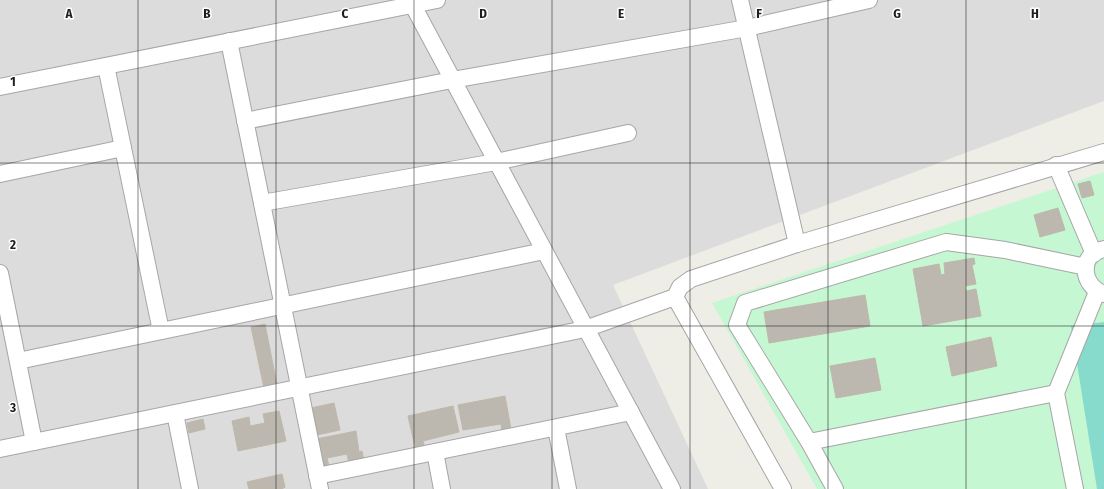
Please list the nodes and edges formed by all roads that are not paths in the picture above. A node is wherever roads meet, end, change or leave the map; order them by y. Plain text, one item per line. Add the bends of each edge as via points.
1 (437, 0) edge
2 (740, 0) edge
3 (869, 0) edge
4 (411, 2) edge
5 (747, 28) junction
6 (229, 41) junction
7 (106, 66) junction
8 (452, 80) junction
9 (0, 87) edge
10 (245, 121) junction
11 (628, 133) dead end
12 (123, 148) junction
13 (1104, 152) edge
14 (496, 162) junction
15 (1056, 165) junction
16 (0, 174) edge
17 (262, 202) junction
18 (797, 244) junction
19 (544, 251) junction
20 (1094, 257) edge
21 (0, 273) edge
22 (1101, 293) edge
23 (675, 297) junction
24 (283, 306) junction
25 (585, 329) junction
26 (161, 331) junction
27 (18, 361) junction
28 (299, 388) junction
29 (1056, 393) junction
30 (631, 412) junction
31 (175, 413) junction
32 (556, 428) junction
33 (34, 442) junction
34 (809, 442) junction
35 (0, 449) edge
36 (435, 452) junction
37 (319, 482) edge
38 (779, 488) edge
39 (190, 489) edge
40 (442, 489) edge
41 (568, 489) edge
42 (672, 489) edge
43 (835, 489) edge
44 (1075, 489) edge

1 - 4 street
2 - 5 street
3 - 5 street
4 - 6 street
4 - 8 street
5 - 8 street
5 - 18 street
6 - 7 street
6 - 10 street
7 - 9 street
7 - 12 street
8 - 10 street
8 - 14 street
10 - 17 street
11 - 14 street
12 - 16 street
12 - 26 street
13 - 15 street
14 - 17 street
14 - 19 street
15 - 18 street
15 - 20 street
17 - 24 street
18 - 23 street via 691,279 680,287
19 - 24 street
19 - 25 street
20 - 22 street via 1087,280
20 - 34 street via 1005,250 946,242 745,303 737,325
21 - 27 street
22 - 29 street
23 - 25 street
23 - 38 street
24 - 26 street
24 - 28 street
25 - 28 street
25 - 30 street
26 - 27 street
27 - 33 street
28 - 31 street
28 - 37 street
29 - 34 street
29 - 44 street
30 - 32 street
30 - 42 street
31 - 33 street
31 - 39 street
32 - 36 street
32 - 41 street
33 - 35 street
34 - 43 street
36 - 37 street
36 - 40 street

